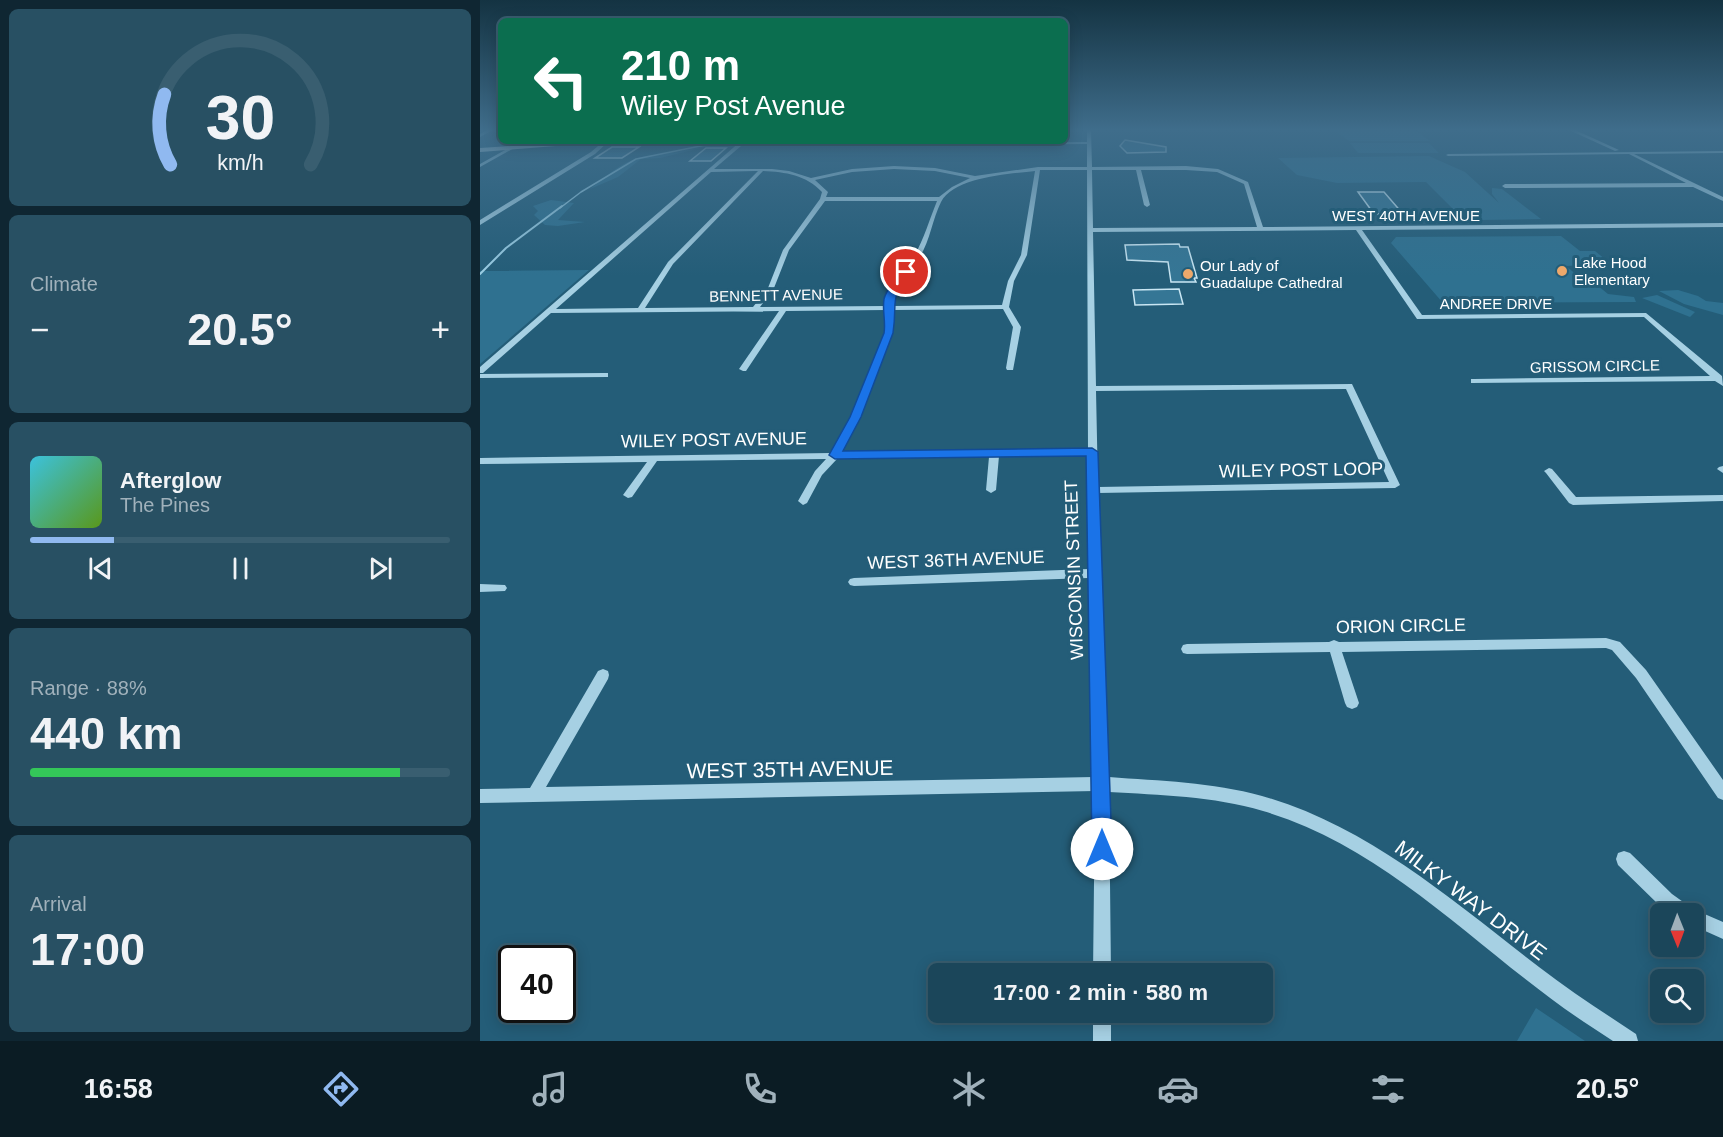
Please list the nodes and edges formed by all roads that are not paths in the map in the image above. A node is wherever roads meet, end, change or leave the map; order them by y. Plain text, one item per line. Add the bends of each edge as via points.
1 (552, 179) edge
2 (701, 179) edge
3 (754, 179) edge
4 (813, 179) edge
5 (972, 179) edge
6 (1036, 179) edge
7 (1089, 179) edge
8 (1141, 179) edge
9 (1236, 179) edge
10 (1682, 179) edge
11 (1696, 185) junction
12 (1506, 186) dead end
13 (823, 199) junction
14 (940, 199) junction
15 (1723, 199) edge
16 (1147, 206) dead end
17 (480, 223) edge
18 (1723, 225) edge
19 (1357, 227) junction
20 (1260, 228) junction
21 (1089, 230) junction
22 (1005, 307) junction
23 (888, 308) junction
24 (755, 309) junction
25 (784, 309) junction
26 (640, 310) junction
27 (548, 311) junction
28 (1010, 368) dead end
29 (743, 369) dead end
30 (480, 371) edge
31 (605, 375) dead end
32 (480, 376) edge
33 (1721, 380) edge
34 (1474, 381) dead end
35 (1092, 389) junction
36 (1092, 452) junction
37 (835, 455) junction
38 (994, 455) junction
39 (655, 458) junction
40 (480, 461) edge
41 (1549, 471) dead end
42 (991, 490) dead end
43 (1092, 490) junction
44 (628, 495) dead end
45 (1723, 498) edge
46 (803, 501) dead end
47 (1094, 573) junction
48 (855, 582) dead end
49 (480, 588) edge
50 (501, 588) dead end
51 (1334, 645) junction
52 (1187, 649) dead end
53 (603, 675) dead end
54 (1352, 703) dead end
55 (1102, 783) junction
56 (1723, 793) edge
57 (480, 796) edge
58 (533, 796) junction
59 (1624, 859) dead end
60 (1670, 903) edge
61 (1704, 922) edge
62 (1723, 931) edge
63 (1102, 963) edge
64 (1102, 1023) edge
65 (1102, 1041) edge
66 (1629, 1041) edge

1 - 17 street
2 - 27 street
3 - 26 street via 670,263
4 - 13 street via 825,192
5 - 14 street
6 - 22 street via 1024,255 1011,281
7 - 21 street, WISCONSIN STREET
8 - 16 street
9 - 20 street via 1246,183
10 - 11 street
11 - 12 street
11 - 15 street
13 - 14 street
13 - 24 street via 786,250 771,288
14 - 23 street via 917,257 894,286
18 - 19 street, WEST 40TH AVENUE
19 - 20 street, WEST 40TH AVENUE
19 - 33 street, ANDREE DRIVE via 1420,317 1646,315
20 - 21 street, WEST 40TH AVENUE
21 - 35 street, WISCONSIN STREET
22 - 23 street, BENNETT AVENUE
22 - 28 street via 1017,327
23 - 25 street, BENNETT AVENUE
23 - 37 street via 888,333 855,417
24 - 25 street, BENNETT AVENUE
24 - 26 street, BENNETT AVENUE
25 - 29 street
26 - 27 street, BENNETT AVENUE
27 - 30 street
31 - 32 street
33 - 34 street, GRISSOM CIRCLE
35 - 36 street, WISCONSIN STREET
35 - 43 street, WILEY POST LOOP via 1349,386 1395,485
36 - 38 street, WILEY POST AVENUE
36 - 43 street, WISCONSIN STREET
37 - 38 street, WILEY POST AVENUE
37 - 39 street, WILEY POST AVENUE
37 - 46 street via 818,473
38 - 42 street
39 - 40 street, WILEY POST AVENUE
39 - 44 street
41 - 45 street via 1573,501
43 - 47 street, WISCONSIN STREET
47 - 48 street, WEST 36TH AVENUE
47 - 55 street, WISCONSIN STREET
49 - 50 street
51 - 52 street, ORION CIRCLE
51 - 54 street
51 - 56 street, ORION CIRCLE via 1596,642 1616,646 1641,674
53 - 58 street
55 - 58 street, WEST 35TH AVENUE
55 - 63 street, WISCONSIN STREET
55 - 66 street, MILKY WAY DRIVE via 1204,792 1263,804 1314,822 1410,876 1569,1001
57 - 58 street, WEST 35TH AVENUE
59 - 60 street
61 - 62 street
64 - 65 street

